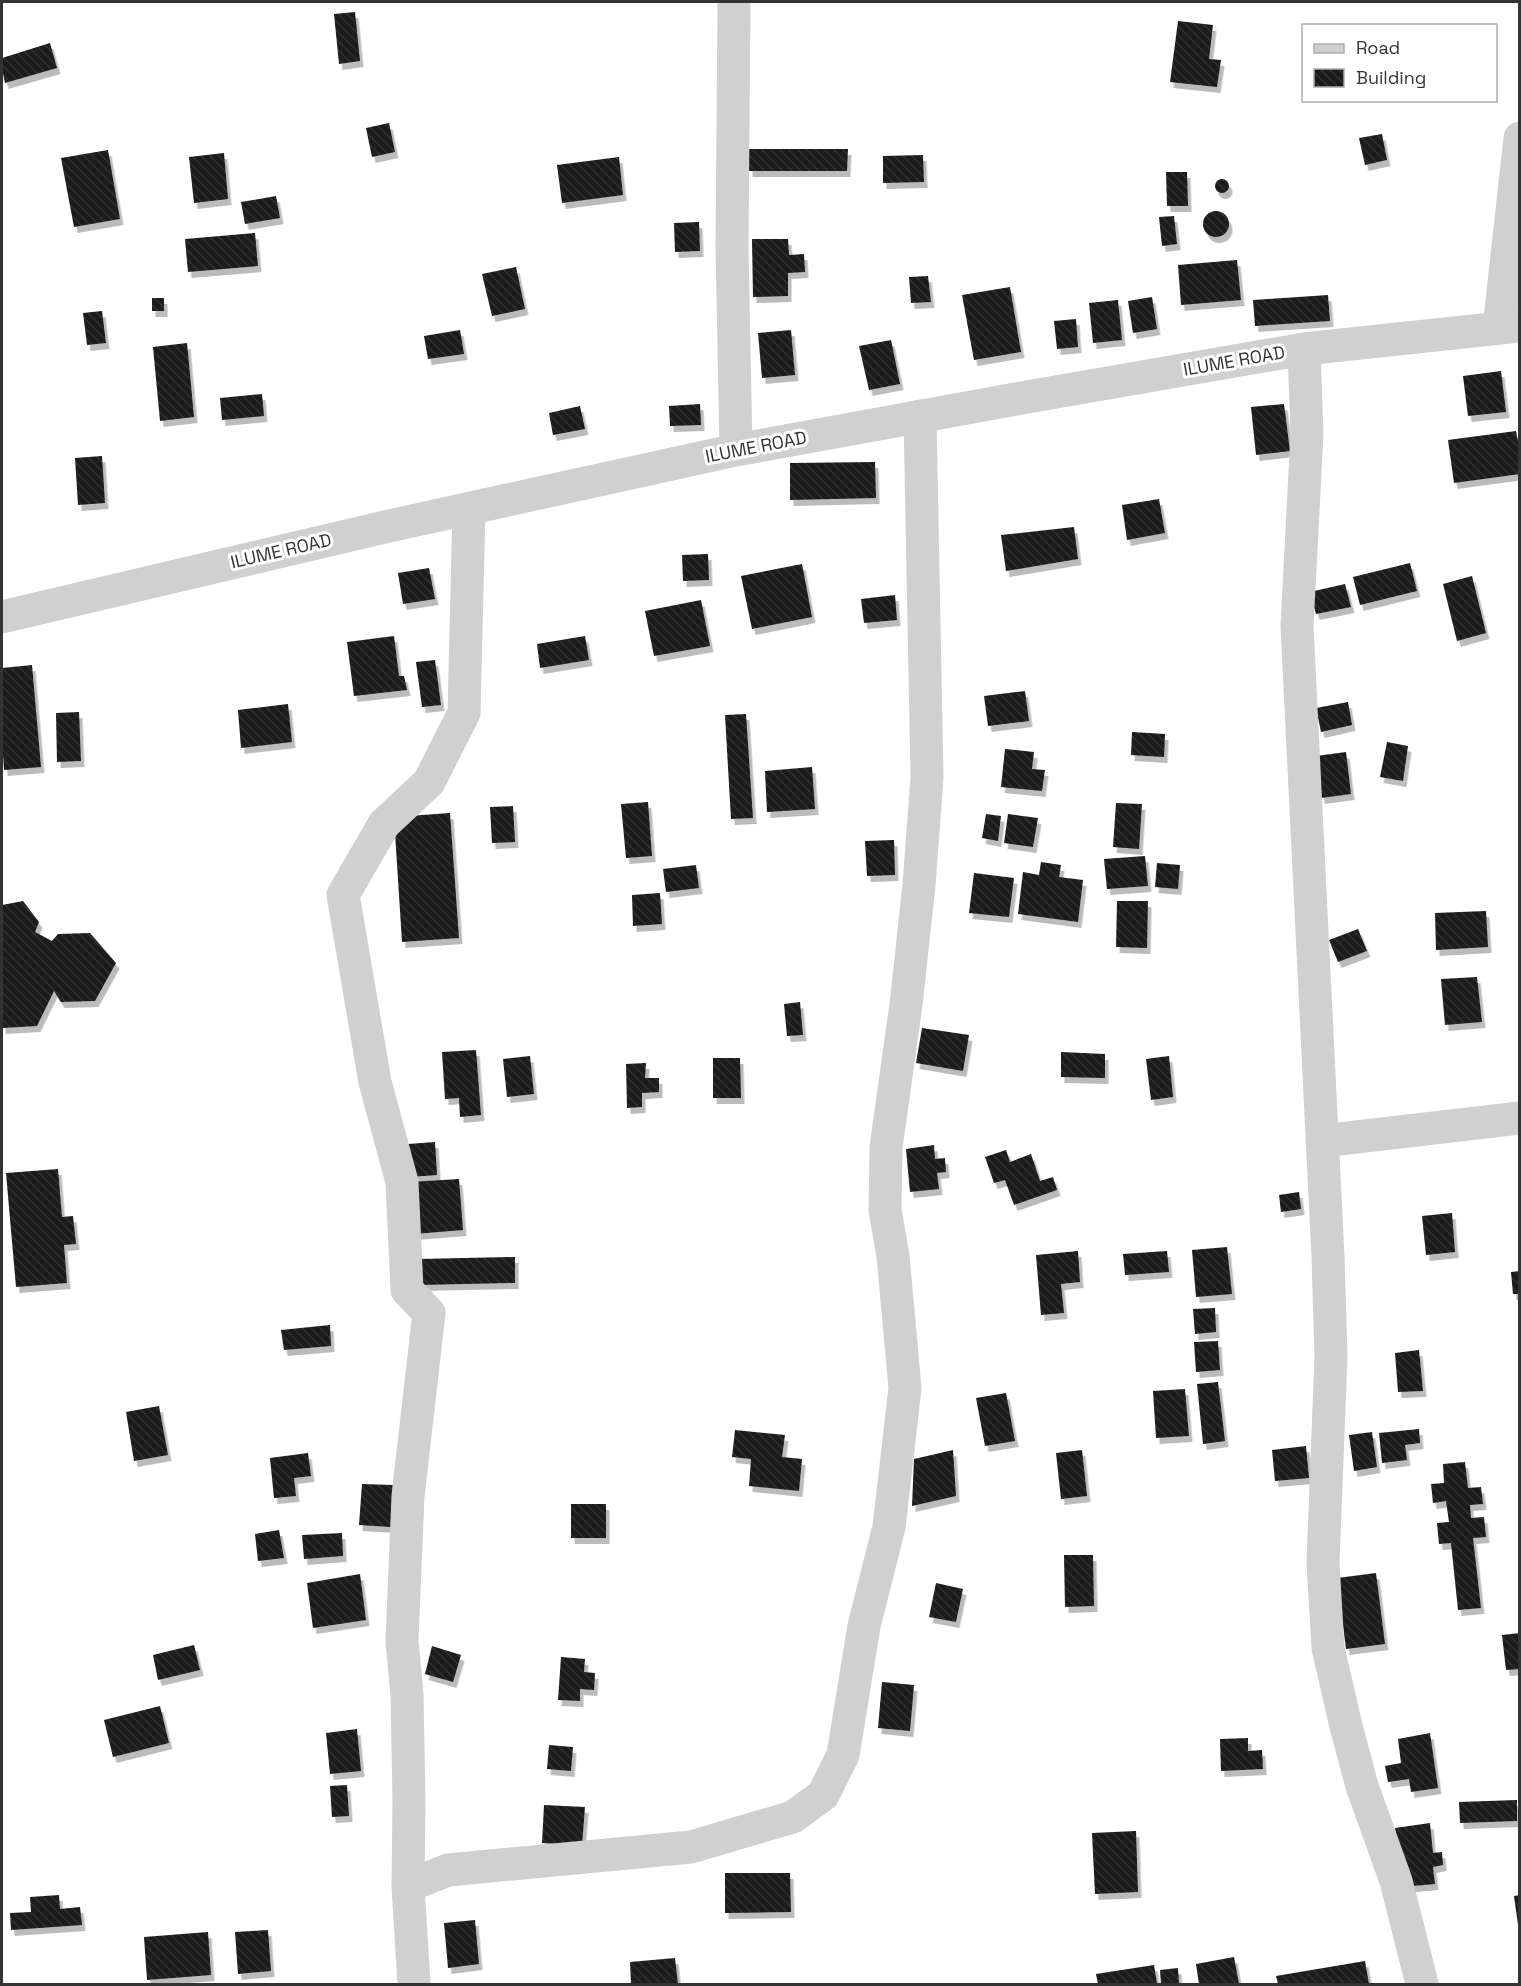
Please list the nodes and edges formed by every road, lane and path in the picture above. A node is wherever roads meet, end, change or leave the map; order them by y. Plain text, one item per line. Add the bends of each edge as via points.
1 (734, 2) edge
2 (1520, 138) edge
3 (1509, 327) edge
4 (1304, 349) junction
5 (920, 416) junction
6 (736, 450) junction
7 (469, 509) junction
8 (2, 617) edge
9 (1520, 1118) edge
10 (1322, 1141) junction
11 (408, 1886) junction
12 (414, 1984) edge
13 (1422, 1984) edge

1 - 6 street via 732,247
2 - 3 street
3 - 4 street, ILUME ROAD
4 - 5 street, ILUME ROAD
4 - 10 street via 1307,434 1297,626
5 - 6 street, ILUME ROAD
5 - 11 street via 927,778 906,1005 886,1147 885,1210 905,1388 889,1527 864,1626 843,1755 823,1795 793,1817 691,1847 448,1870
6 - 7 street, ILUME ROAD
7 - 8 street, ILUME ROAD
7 - 11 street via 464,713 429,782 384,824 343,895 375,1082 402,1182 406,1290 429,1313 408,1496 402,1641 407,1695
9 - 10 street
10 - 13 street via 1330,1356 1323,1563 1328,1648 1362,1786 1396,1881
11 - 12 street

